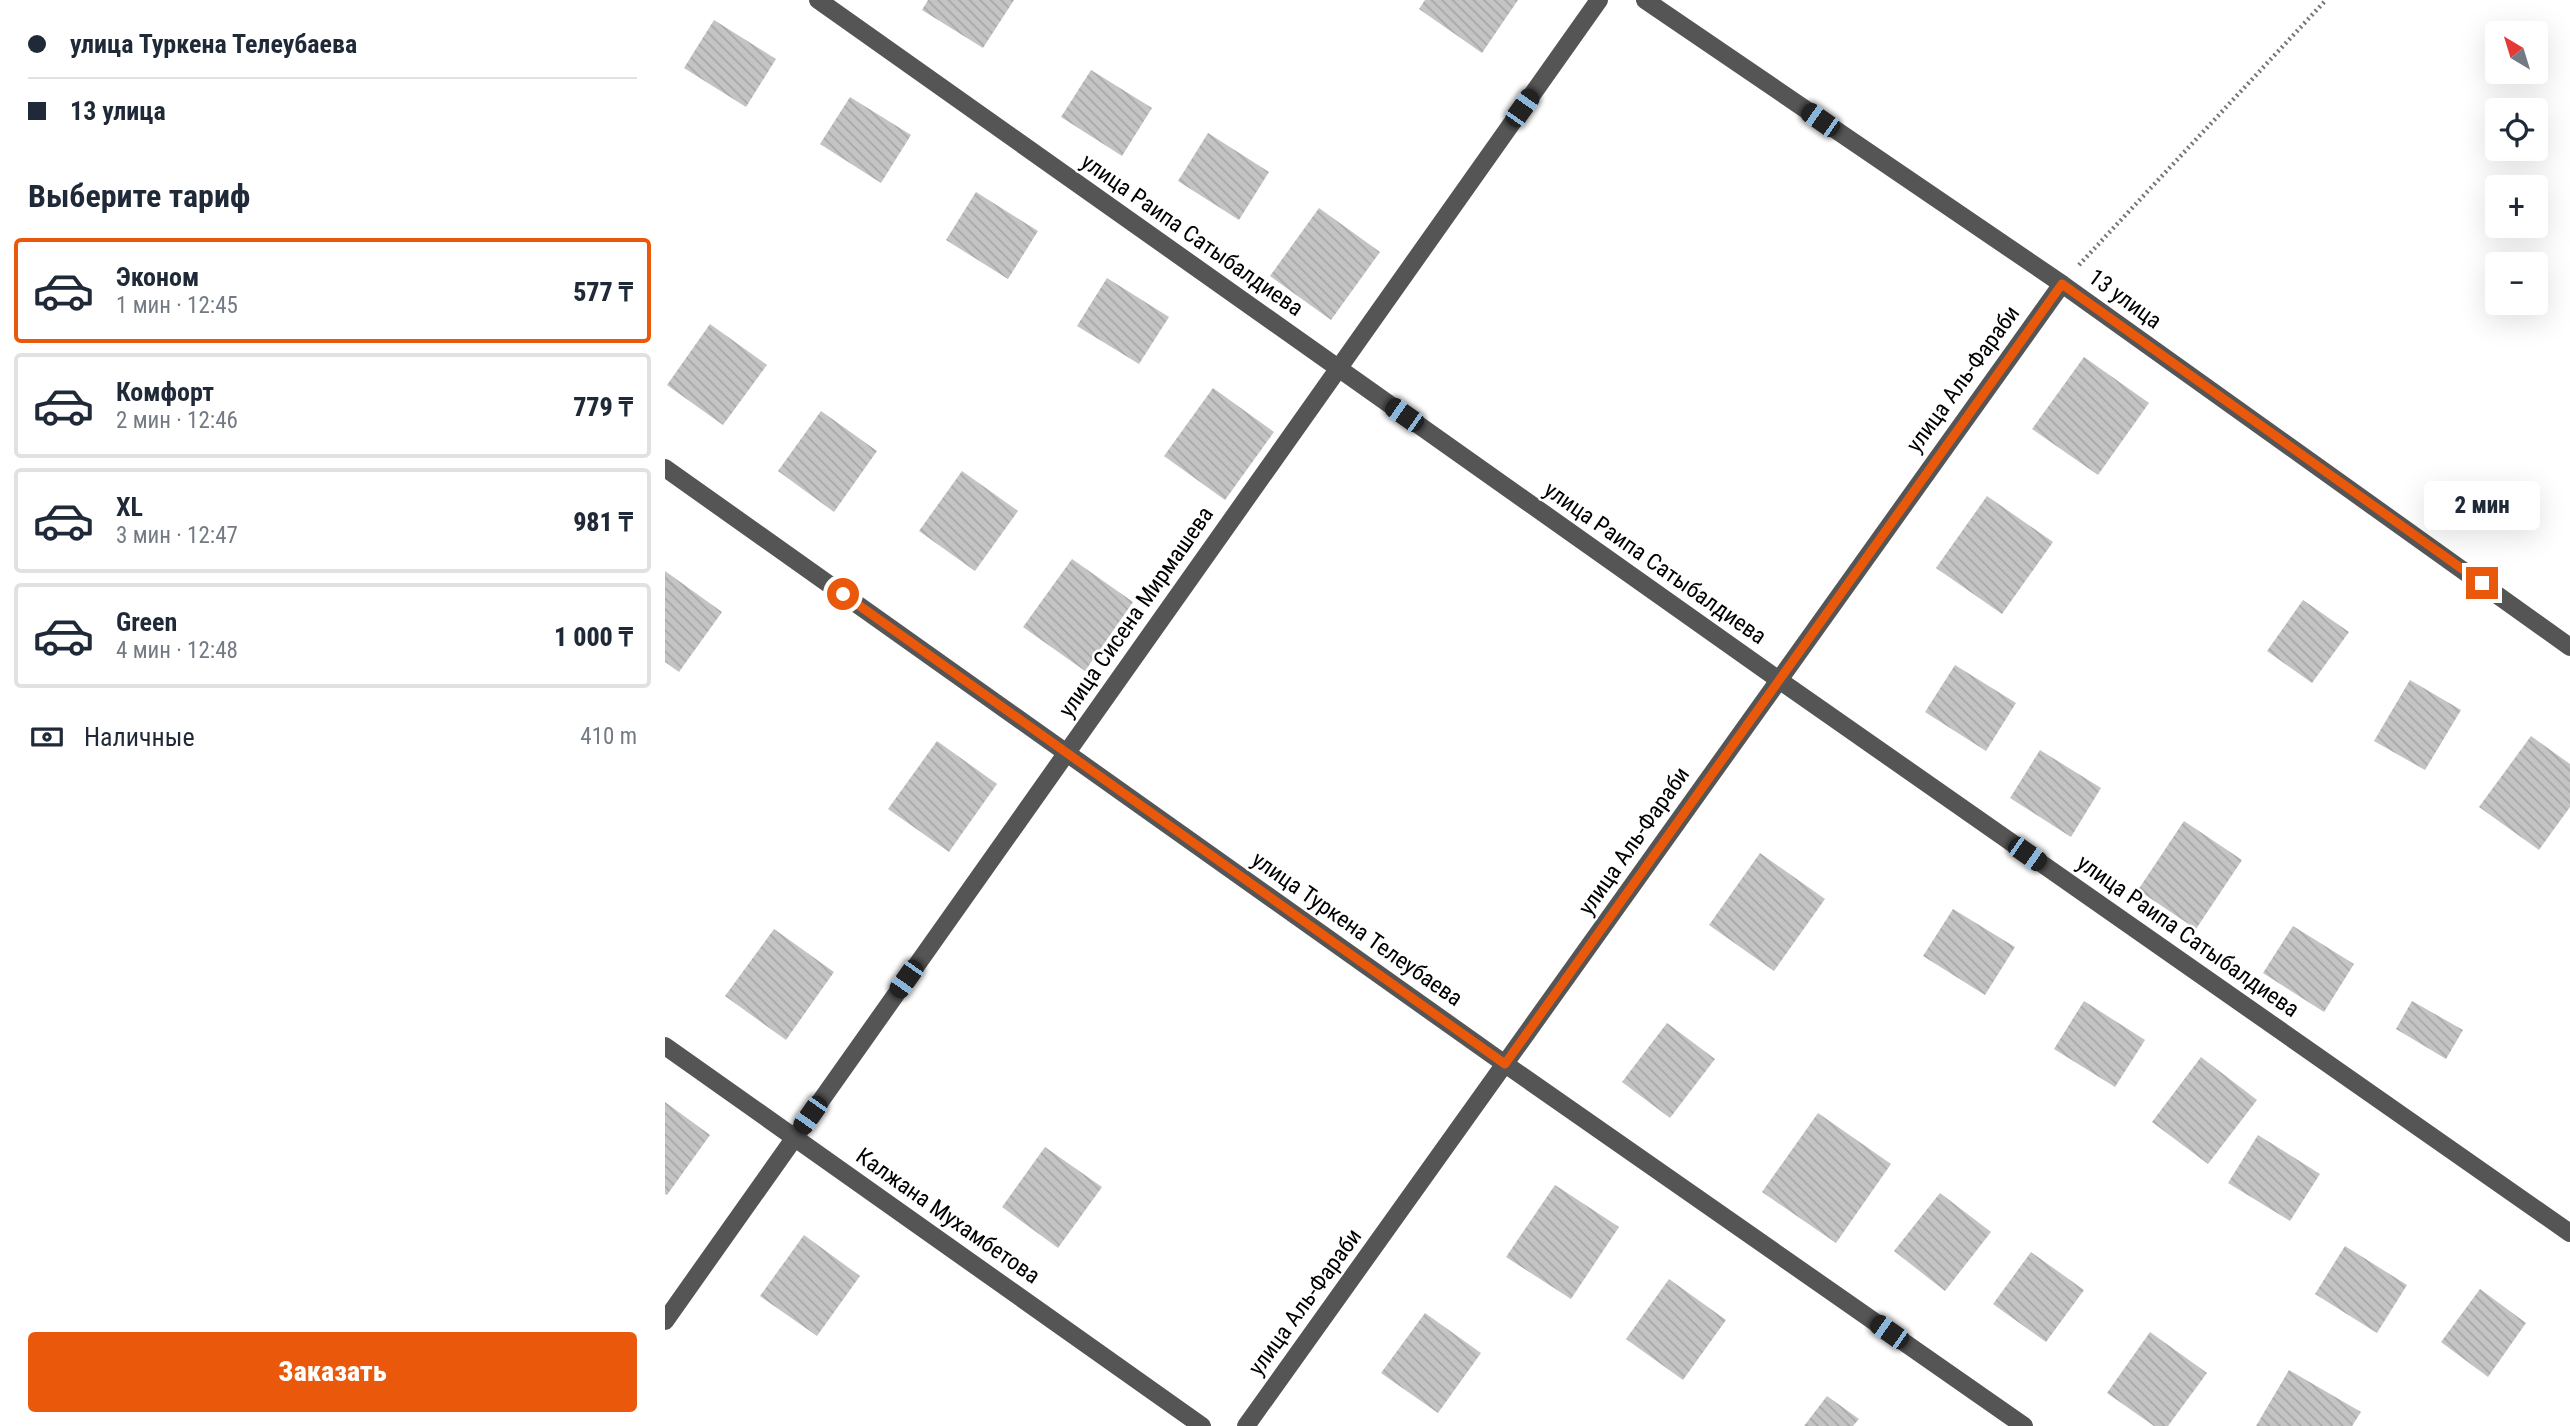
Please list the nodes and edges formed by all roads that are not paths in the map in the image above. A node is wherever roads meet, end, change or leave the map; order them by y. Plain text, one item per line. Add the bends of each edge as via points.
1 (818, 0) edge
2 (1599, 0) edge
3 (1645, 0) edge
4 (2062, 284) junction
5 (1338, 369) junction
6 (665, 468) edge
7 (2570, 647) edge
8 (1779, 680) junction
9 (1066, 753) junction
10 (665, 1046) edge
11 (1505, 1064) junction
12 (794, 1138) junction
13 (2570, 1233) edge
14 (665, 1321) edge
15 (1202, 1426) edge
16 (1246, 1426) edge
17 (2024, 1426) edge

1 - 5 street, улица Раипа Сатыбалдиева
2 - 5 street, улица Сисена Мирмашева
3 - 4 street, 13 улица
4 - 7 street, 13 улица
4 - 8 street, улица Аль-Фараби
5 - 8 street, улица Раипа Сатыбалдиева
5 - 9 street, улица Сисена Мирмашева
6 - 9 street, улица Туркена Телеубаева
8 - 11 street, улица Аль-Фараби
8 - 13 street, улица Раипа Сатыбалдиева
9 - 11 street, улица Туркена Телеубаева
9 - 12 street, улица Сисена Мирмашева
10 - 12 street, Калжана Мухамбетова
11 - 16 street, улица Аль-Фараби
11 - 17 street, улица Туркена Телеубаева
12 - 14 street, улица Сисена Мирмашева
12 - 15 street, Калжана Мухамбетова

